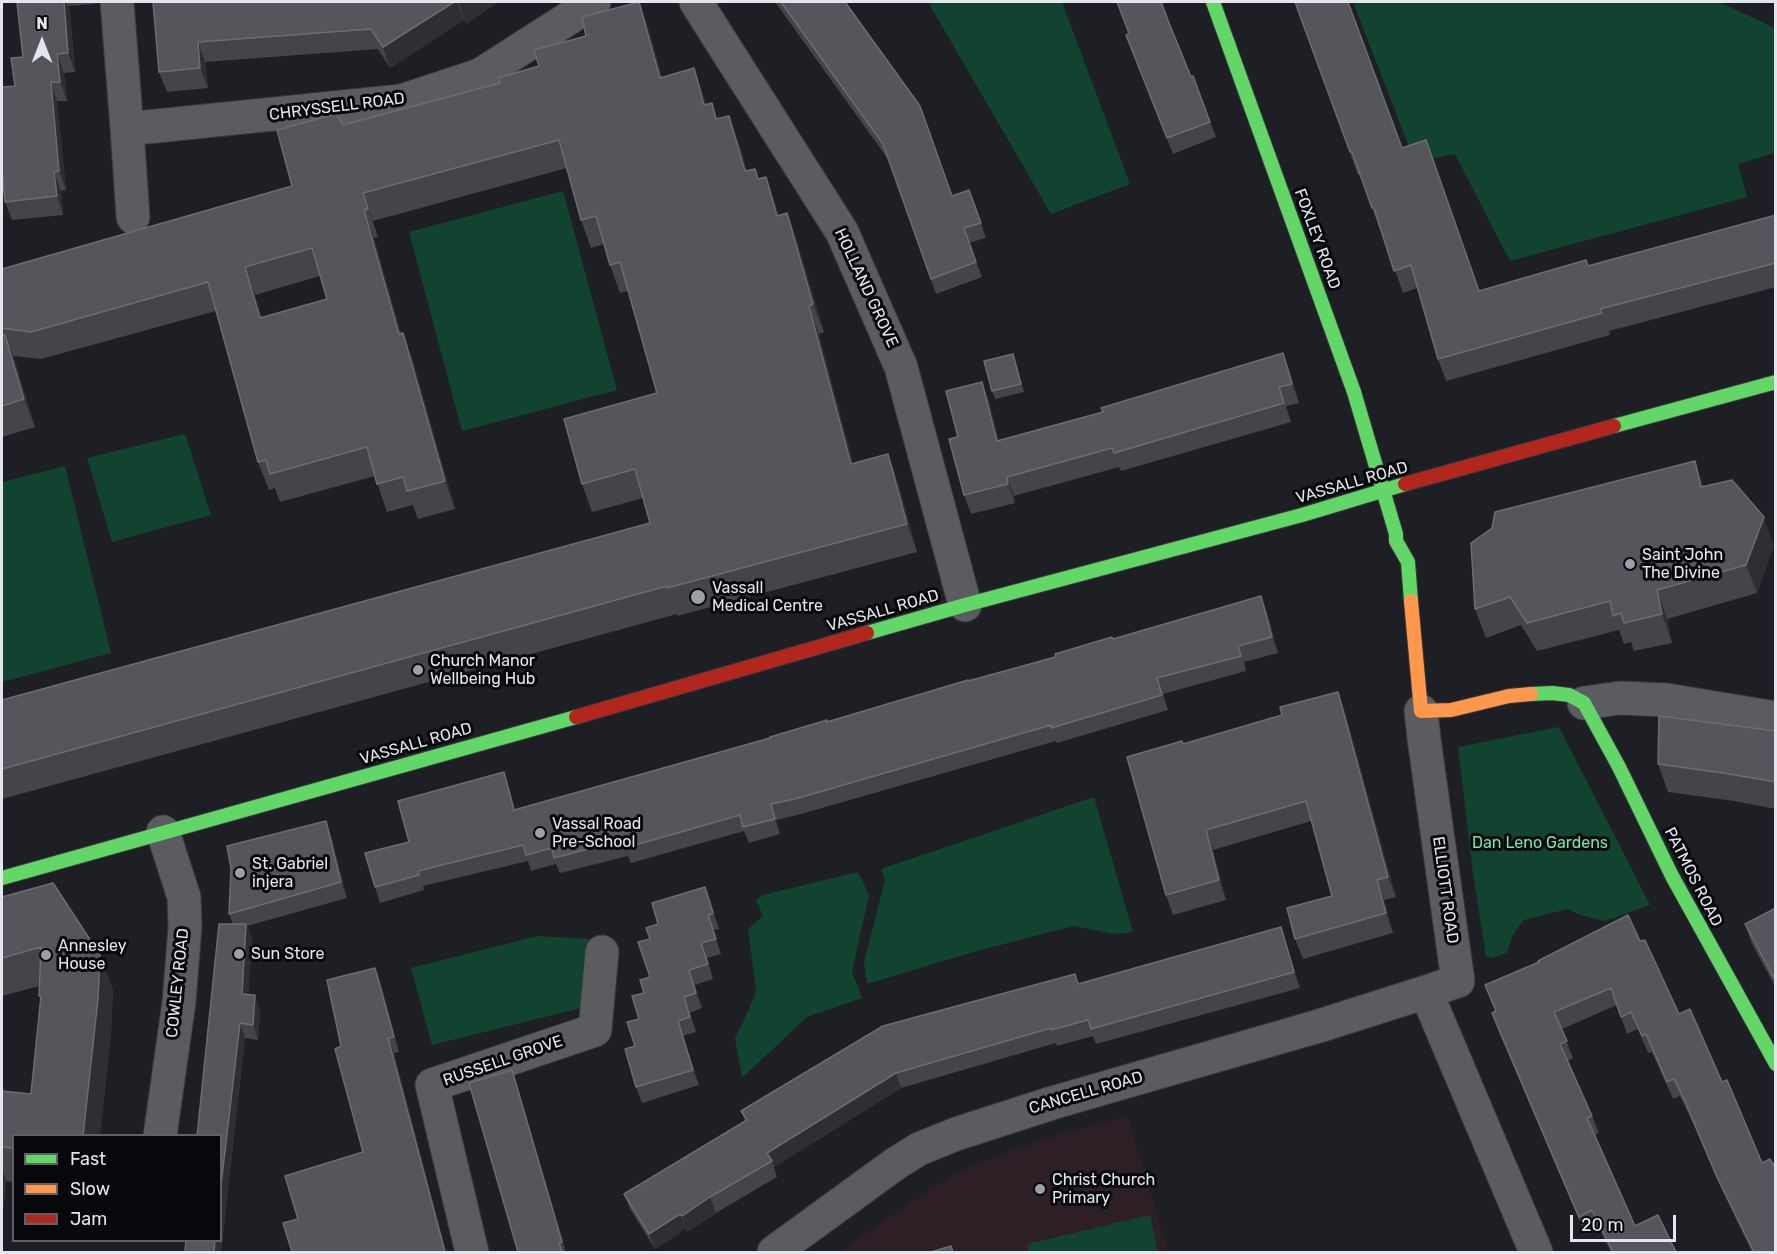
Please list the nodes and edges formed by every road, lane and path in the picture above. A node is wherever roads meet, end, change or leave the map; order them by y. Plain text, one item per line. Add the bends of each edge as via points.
1 (117, 2) edge
2 (594, 2) edge
3 (696, 2) edge
4 (1213, 2) edge
5 (127, 129) junction
6 (133, 217) dead end
7 (1776, 382) edge
8 (1382, 490) junction
9 (965, 605) junction
10 (1584, 703) junction
11 (1421, 711) junction
12 (1776, 718) edge
13 (163, 832) junction
14 (2, 878) edge
15 (602, 952) dead end
16 (1426, 992) junction
17 (1776, 1064) edge
18 (160, 1134) edge
19 (472, 1252) edge
20 (774, 1252) edge
21 (1536, 1252) edge

1 - 5 street
2 - 5 street, CHRYSSELL ROAD via 480,75 401,101
3 - 9 street, HOLLAND GROVE via 842,232 892,344
4 - 8 street, FOXLEY ROAD via 1354,392
5 - 6 street
7 - 8 street, VASSALL ROAD
8 - 9 street, VASSALL ROAD
8 - 11 street, ELLIOTT ROAD via 1396,541 1408,562
9 - 13 street, VASSALL ROAD
10 - 11 street via 1569,695 1552,693 1509,696 1451,710
10 - 12 street via 1620,698 1667,700
10 - 17 street, PATMOS ROAD via 1672,876
11 - 16 street, ELLIOTT ROAD via 1458,981
13 - 14 street, VASSALL ROAD
13 - 18 street, COWLEY ROAD via 184,897 185,927
15 - 19 street, RUSSELL GROVE via 595,1030 432,1085
16 - 20 street, CANCELL ROAD via 956,1134 895,1164
16 - 21 street

